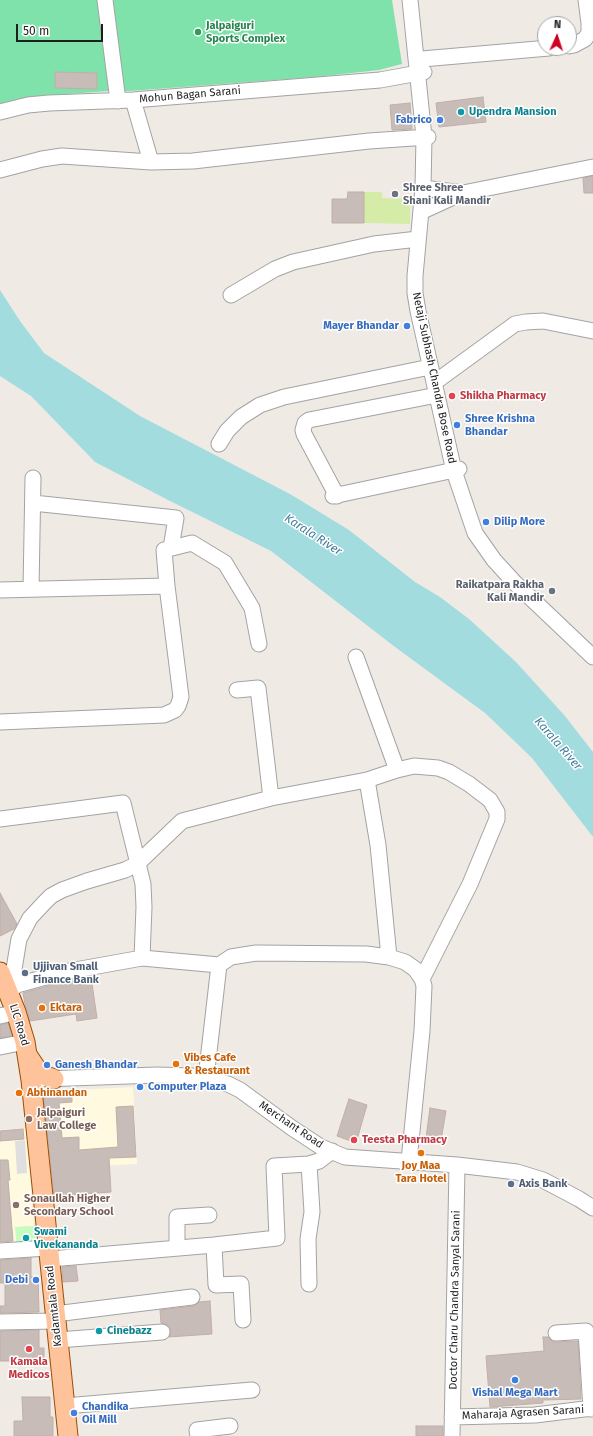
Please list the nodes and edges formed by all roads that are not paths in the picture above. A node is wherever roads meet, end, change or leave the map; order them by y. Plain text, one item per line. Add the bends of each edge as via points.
1 (105, 0) edge
2 (410, 0) edge
3 (416, 0) edge
4 (586, 0) edge
5 (577, 43) edge
6 (537, 50) edge
7 (421, 73) junction
8 (133, 100) junction
9 (118, 101) junction
10 (0, 112) edge
11 (426, 137) junction
12 (152, 162) junction
13 (593, 167) edge
14 (0, 170) edge
15 (424, 188) junction
16 (463, 193) junction
17 (425, 210) junction
18 (418, 239) junction
19 (231, 295) dead end
20 (593, 331) edge
21 (430, 367) junction
22 (438, 387) junction
23 (219, 444) dead end
24 (457, 470) junction
25 (34, 478) dead end
26 (33, 503) junction
27 (171, 548) junction
28 (167, 586) junction
29 (31, 589) junction
30 (0, 590) edge
31 (259, 644) dead end
32 (593, 648) edge
33 (593, 657) edge
34 (356, 658) dead end
35 (237, 690) dead end
36 (0, 722) edge
37 (397, 770) junction
38 (367, 780) junction
39 (271, 798) junction
40 (0, 819) edge
41 (137, 864) junction
42 (389, 956) junction
43 (142, 958) junction
44 (218, 965) junction
45 (0, 972) edge
46 (422, 978) junction
47 (13, 989) junction
48 (8, 1014) edge
49 (0, 1047) edge
50 (26, 1049) junction
51 (206, 1078) junction
52 (54, 1079) junction
53 (31, 1080) junction
54 (332, 1151) junction
55 (409, 1161) junction
56 (309, 1164) junction
57 (457, 1165) junction
58 (593, 1208) edge
59 (209, 1215) dead end
60 (214, 1245) junction
61 (178, 1248) junction
62 (0, 1251) edge
63 (49, 1253) junction
64 (309, 1284) dead end
65 (192, 1297) dead end
66 (56, 1317) junction
67 (243, 1320) dead end
68 (0, 1322) edge
69 (162, 1332) dead end
70 (556, 1333) dead end
71 (58, 1340) junction
72 (252, 1390) dead end
73 (65, 1406) junction
74 (592, 1409) edge
75 (452, 1417) junction
76 (230, 1426) dead end
77 (198, 1433) edge
78 (68, 1436) edge
79 (452, 1436) edge

1 - 9 street
2 - 7 street, Netaji Subhash Chandra Bose Road
3 - 7 street, Netaji Subhash Chandra Bose Road
4 - 5 street via 589,33
6 - 7 street, Mohun Bagan Sarani
7 - 8 street, Mohun Bagan Sarani via 380,80
7 - 11 street, Netaji Subhash Chandra Bose Road
8 - 9 street, Mohun Bagan Sarani
8 - 12 street
9 - 10 street, Mohun Bagan Sarani via 49,103
11 - 12 street via 193,161
11 - 15 street, Netaji Subhash Chandra Bose Road
12 - 14 street via 62,156
13 - 16 street
15 - 16 street
15 - 17 street, Netaji Subhash Chandra Bose Road
15 - 18 street, Netaji Subhash Chandra Bose Road
16 - 17 street
17 - 22 street, Netaji Subhash Chandra Bose Road via 418,278 419,293
18 - 19 street via 374,244 293,262 275,269
18 - 21 street, Netaji Subhash Chandra Bose Road via 414,293
20 - 22 street via 543,322 515,324
21 - 22 street, Netaji Subhash Chandra Bose Road
21 - 23 street via 284,397 260,405 241,417 227,431
22 - 24 street, Netaji Subhash Chandra Bose Road
22 - 24 street via 309,420 303,427 304,434 335,496
24 - 32 street, Netaji Subhash Chandra Bose Road via 475,521 484,538 519,579
24 - 33 street, Netaji Subhash Chandra Bose Road via 475,533 494,560
25 - 26 street
26 - 27 street via 176,518
26 - 29 street
27 - 28 street via 164,550
27 - 31 street via 192,543 225,563 252,608
28 - 29 street
28 - 36 street via 181,697 175,710 164,715
29 - 30 street
34 - 37 street
35 - 39 street via 258,688
37 - 38 street
37 - 46 street via 421,766 449,772 486,797 498,812 470,884
38 - 39 street
38 - 42 street via 378,845
39 - 41 street via 182,820
40 - 41 street via 123,803
41 - 43 street via 143,884
41 - 47 street via 62,890 44,903 30,918 19,939
42 - 44 street via 256,953 231,957
42 - 46 street via 405,962
43 - 44 street
43 - 47 street via 64,972
44 - 51 street
45 - 47 main road, LIC Road
46 - 55 street via 422,1031
47 - 48 main road, LIC Road
48 - 50 main road, LIC Road
49 - 50 street
50 - 52 main road via 38,1071
50 - 53 main road, LIC Road
51 - 52 street, Merchant Road via 157,1075
51 - 54 street, Merchant Road via 240,1090 292,1128 321,1147
52 - 53 street, Merchant Road
53 - 63 main road, Kadamtala Road
54 - 55 street, Merchant Road via 345,1157
54 - 56 street
55 - 57 street, Merchant Road
56 - 60 street via 274,1166 277,1238
56 - 64 street via 312,1212 308,1239
57 - 58 street, Merchant Road via 517,1172 543,1180
57 - 75 street, Doctor Charu Chandra Sanyal Sarani
59 - 61 street via 177,1217
60 - 61 street
60 - 67 street via 216,1285 241,1284
61 - 63 street
62 - 63 street
63 - 66 main road, Kadamtala Road
65 - 66 street
66 - 68 street
66 - 71 main road, Kadamtala Road
69 - 71 street
70 - 74 street via 586,1331
71 - 73 main road, Kadamtala Road
72 - 73 street
73 - 78 main road, Kadamtala Road
74 - 75 street, Maharaja Agrasen Sarani via 535,1415
75 - 79 street, Doctor Charu Chandra Sanyal Sarani
76 - 77 street

